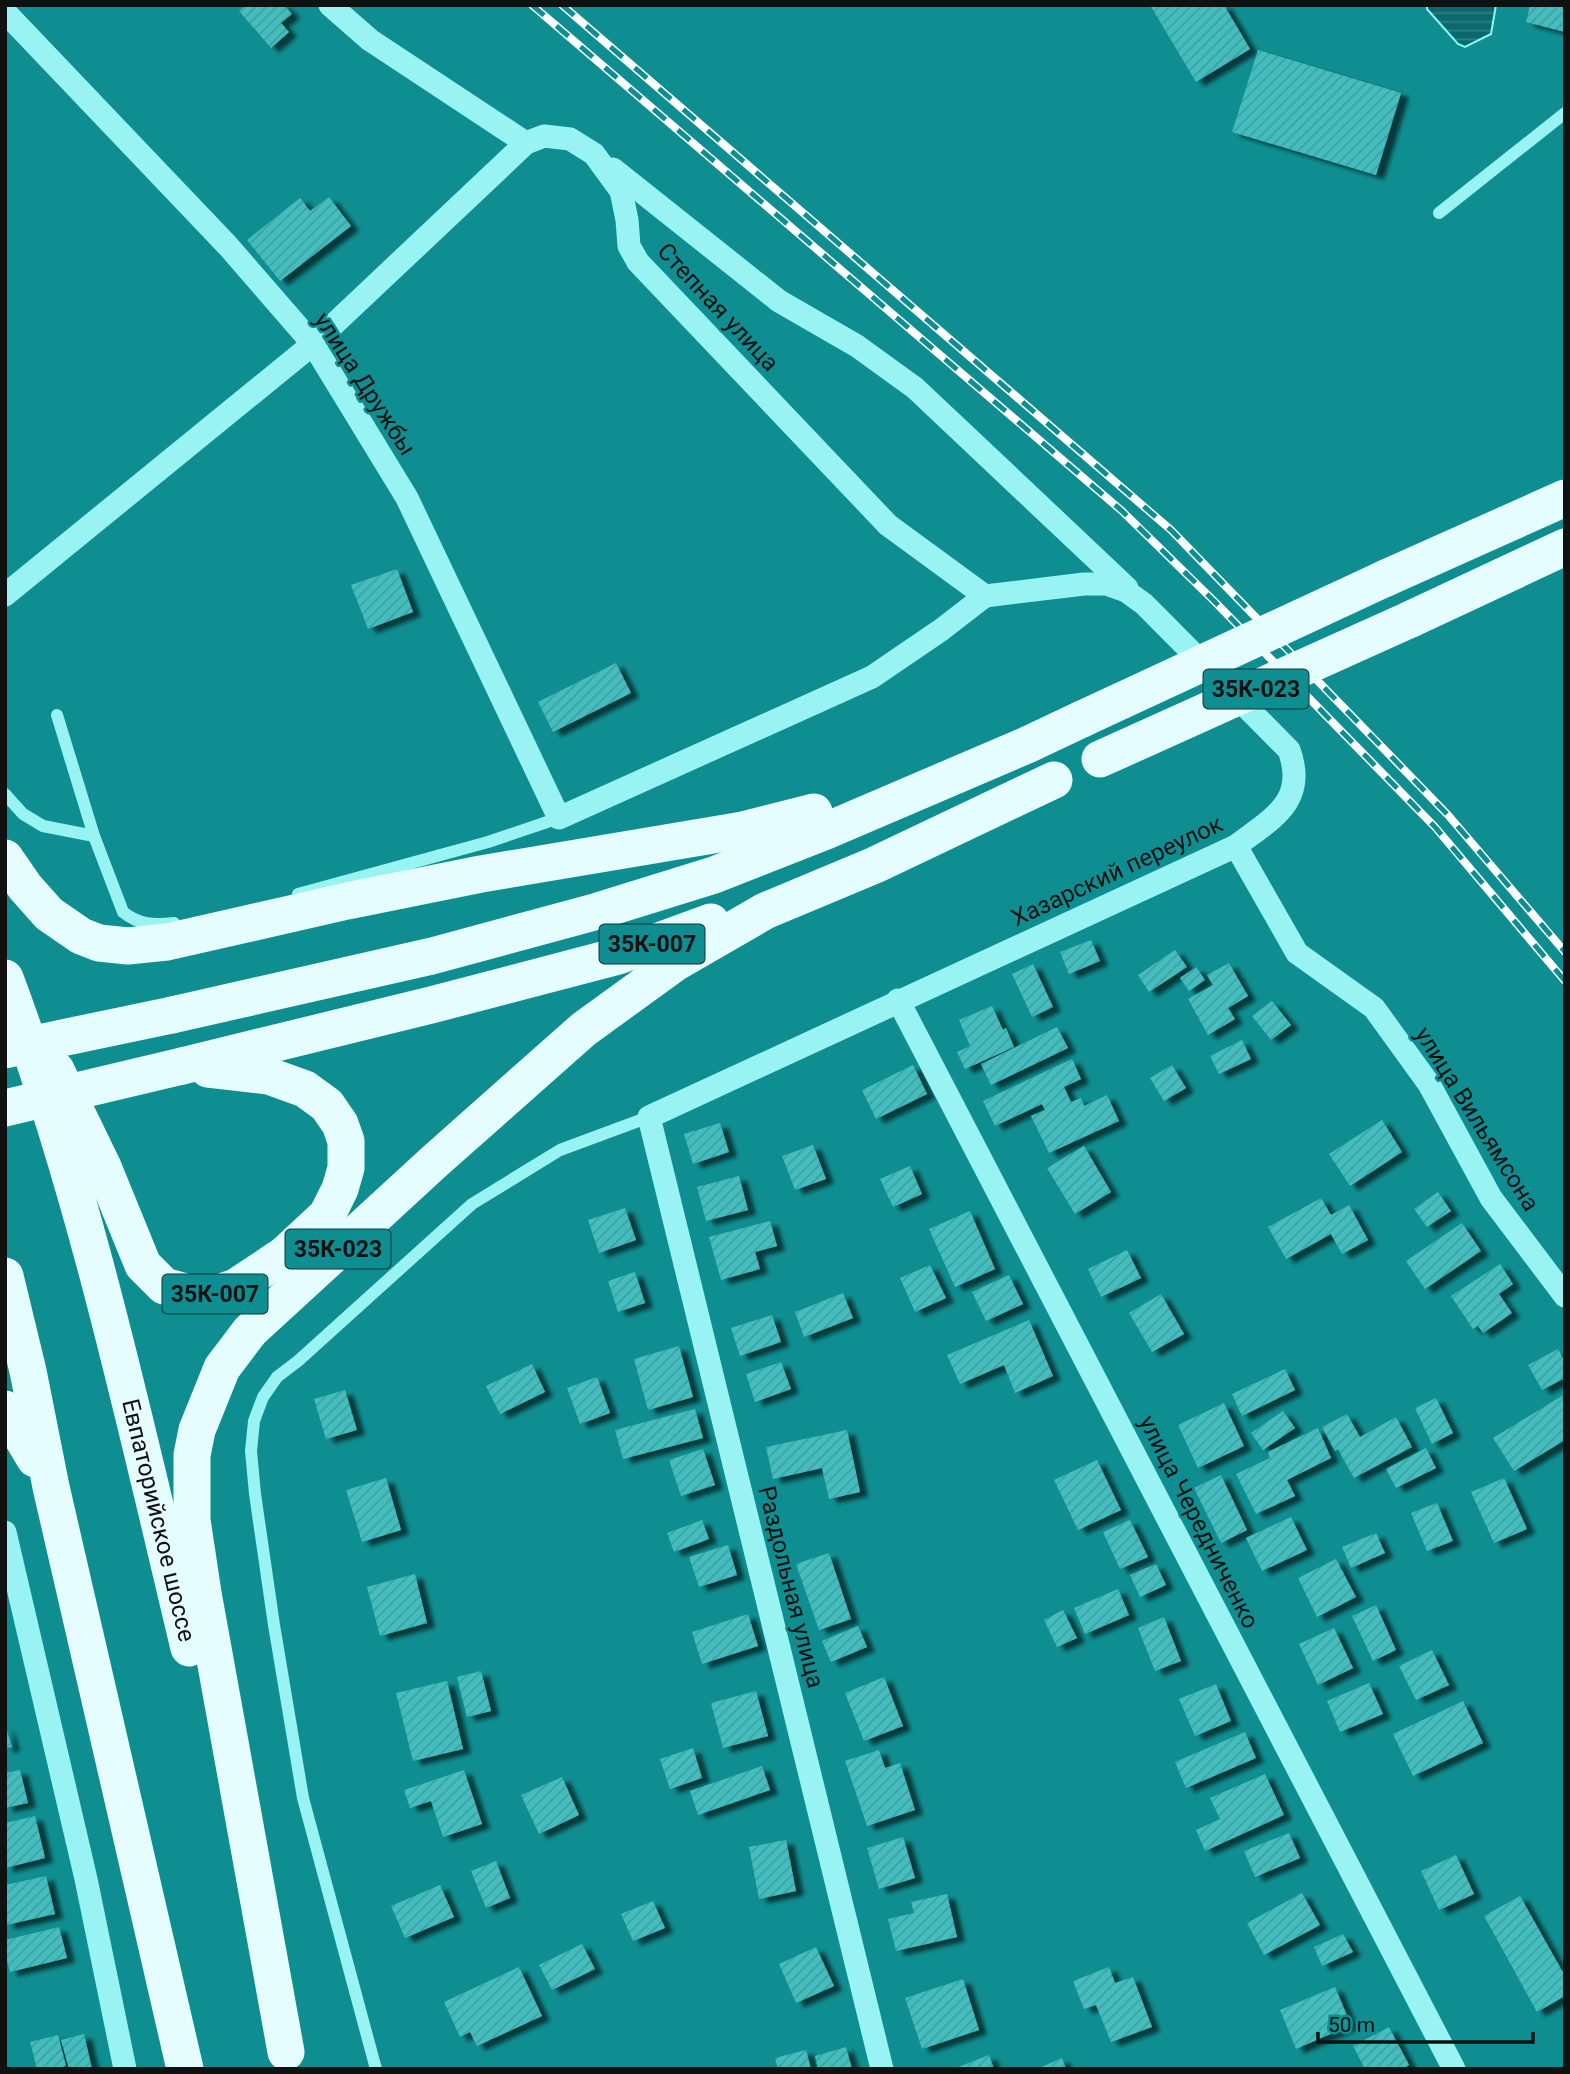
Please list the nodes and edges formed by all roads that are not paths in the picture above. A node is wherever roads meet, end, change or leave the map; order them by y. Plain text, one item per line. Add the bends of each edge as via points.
1 (330, 5) edge
2 (5, 12) edge
3 (1565, 113) edge
4 (526, 144) junction
5 (594, 154) junction
6 (1439, 213) dead end
7 (313, 344) junction
8 (1565, 498) edge
9 (1558, 551) edge
10 (5, 595) edge
11 (985, 596) junction
12 (1144, 604) junction
13 (57, 715) dead end
14 (1027, 745) junction
15 (1100, 760) joint
16 (1054, 779) junction
17 (5, 794) edge
18 (814, 813) junction
19 (559, 818) junction
20 (94, 836) junction
21 (1236, 846) junction
22 (5, 858) edge
23 (284, 897) dead end
24 (183, 922) dead end
25 (5, 966) edge
26 (5, 978) edge
27 (898, 1000) junction
28 (168, 1004) junction
29 (5, 1028) edge
30 (5, 1050) edge
31 (182, 1066) junction
32 (5, 1108) edge
33 (649, 1117) junction
34 (5, 1276) edge
35 (1565, 1296) edge
36 (5, 1409) edge
37 (51, 1487) junction
38 (5, 1532) edge
39 (287, 2060) edge
40 (125, 2069) edge
41 (185, 2069) edge
42 (376, 2069) edge
43 (882, 2069) edge
44 (1454, 2069) edge

1 - 4 street via 370,40
2 - 7 street, улица Дружбы via 228,246
3 - 6 lane
4 - 5 street, Степная улица via 544,136 570,139
4 - 7 street
5 - 11 street, Степная улица via 621,191 629,246 638,262 888,525
5 - 12 street via 779,301 857,346 915,388
7 - 10 street
7 - 19 street, улица Дружбы via 407,498
8 - 14 main road, 35К-023, bridge
9 - 15 main road, 35К-023, bridge
11 - 12 street, Хазарский переулок via 1106,584
11 - 19 street via 872,677
12 - 21 street, Хазарский переулок via 1289,750 1294,766 1290,798
13 - 20 lane
14 - 18 main road
14 - 28 main road, 35К-023 via 714,875 611,907 432,956
15 - 16 main road, 35К-007
16 - 31 main road, 35К-007 via 783,896 618,956
16 - 39 main road, 35К-023 via 765,911 675,963 584,1029 435,1161 250,1331 222,1368 192,1455 192,1520
17 - 20 lane via 23,814 43,826
18 - 22 main road via 128,946 81,936 49,914
18 - 28 main road via 591,888
19 - 23 lane
20 - 24 lane via 123,912 145,924
21 - 27 street, Хазарский переулок
21 - 35 street, улица Вильямсона via 1297,953 1374,1008 1430,1084 1491,1198
25 - 31 main road, 35К-007 via 103,1167 143,1265 164,1286 215,1294 236,1287 284,1255 327,1215 346,1168 346,1141 327,1105 305,1089 269,1076
26 - 39 main road, Евпаторийское шоссе via 35,1057 105,1298
27 - 33 street, Хазарский переулок
27 - 44 street, улица Чередниченко
28 - 29 main road
28 - 30 main road, 35К-023, bridge
31 - 32 main road, bridge
33 - 42 lane via 560,1150 472,1204 278,1377 262,1397 254,1421 251,1451 256,1494 303,1798
33 - 43 street, Раздольная улица
34 - 37 main road
36 - 37 main road
37 - 41 main road
38 - 40 street

